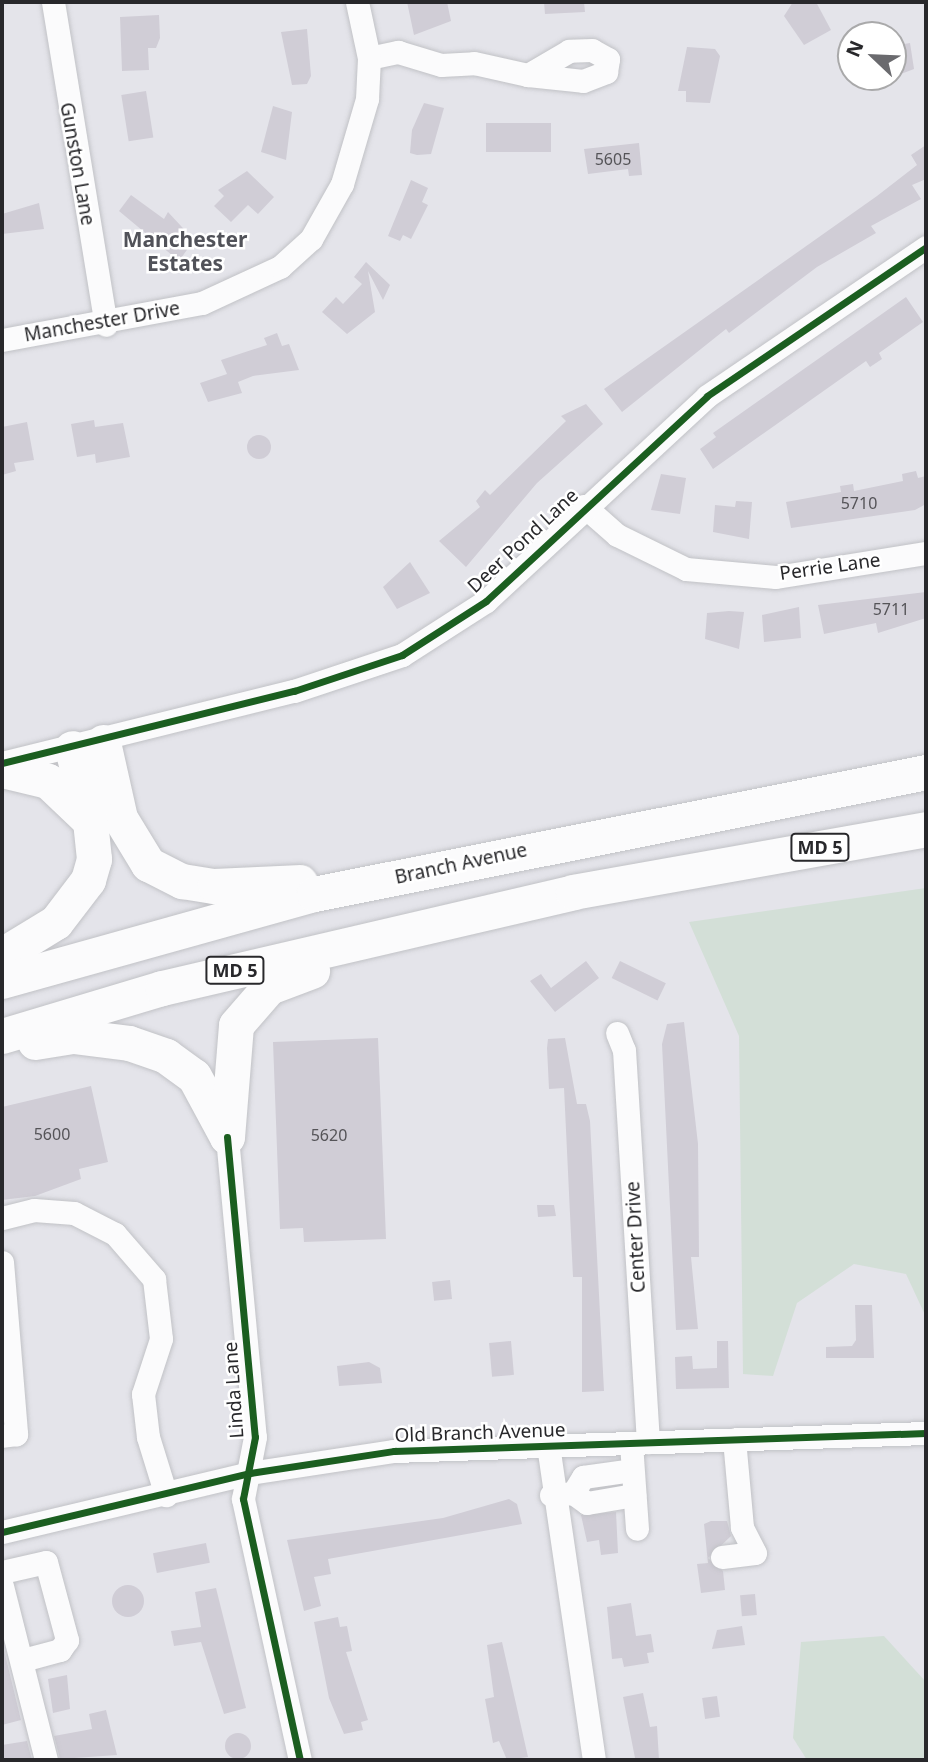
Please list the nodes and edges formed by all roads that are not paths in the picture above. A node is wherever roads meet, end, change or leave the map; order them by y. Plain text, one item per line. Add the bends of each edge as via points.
1 (52, 2) edge
2 (357, 2) edge
3 (369, 58) junction
4 (528, 75) dead end
5 (926, 247) edge
6 (106, 325) junction
7 (2, 340) edge
8 (584, 506) junction
9 (926, 553) edge
10 (88, 745) junction
11 (2, 763) edge
12 (2, 771) edge
13 (926, 772) edge
14 (90, 822) junction
15 (926, 829) edge
16 (926, 847) edge
17 (713, 865) junction
18 (446, 868) junction
19 (471, 915) junction
20 (2, 955) edge
21 (2, 981) edge
22 (617, 1033) dead end
23 (2, 1036) edge
24 (2, 1049) edge
25 (227, 1137) junction
26 (2, 1218) edge
27 (2, 1262) edge
28 (926, 1433) edge
29 (2, 1436) edge
30 (734, 1439) junction
31 (639, 1443) junction
32 (548, 1445) junction
33 (632, 1470) junction
34 (250, 1473) junction
35 (562, 1494) junction
36 (166, 1495) junction
37 (634, 1495) junction
38 (637, 1529) dead end
39 (2, 1532) edge
40 (722, 1557) dead end
41 (2, 1572) edge
42 (2, 1586) edge
43 (22, 1660) junction
44 (46, 1760) edge
45 (300, 1760) edge
46 (594, 1760) edge

1 - 6 street, Gunston Lane
2 - 3 street, Manchester Drive
3 - 4 street via 398,52 441,65 474,63
3 - 6 street, Manchester Drive via 358,138 327,217 311,239 249,285
5 - 8 street, Deer Pond Lane via 707,396
6 - 7 street, Manchester Drive
8 - 9 street, Perrie Lane via 617,535 686,569 776,577
8 - 10 street, Deer Pond Lane via 486,601 402,655
10 - 11 street, Deer Pond Lane
10 - 14 highway
10 - 18 highway via 133,846 163,874 215,886
12 - 14 highway via 48,781
13 - 18 highway, Branch Avenue
14 - 20 highway via 94,859 83,888 56,922
15 - 17 highway, MD 5
16 - 17 highway
17 - 19 highway, MD 5
18 - 21 highway, Branch Avenue via 314,894
19 - 23 highway, MD 5 via 162,988
19 - 25 highway via 269,987 248,1004 230,1047
22 - 31 street, Center Drive via 624,1050
24 - 25 highway via 73,1036 129,1043 166,1056 194,1076
25 - 34 street, Linda Lane via 255,1437
26 - 36 street via 34,1210 74,1213 115,1234 153,1279 161,1339 143,1394 148,1437
27 - 29 street via 16,1434
28 - 30 street, Old Branch Avenue
30 - 31 street, Old Branch Avenue
30 - 40 street via 742,1527 755,1553
31 - 32 street, Old Branch Avenue
31 - 33 street, Center Drive
32 - 34 street, Old Branch Avenue via 394,1451
32 - 35 street
33 - 35 street via 583,1478
33 - 37 street, Center Drive
34 - 36 street, Old Branch Avenue
34 - 45 street, Linda Lane via 243,1499
35 - 37 street via 587,1503
35 - 46 street
36 - 39 street, Old Branch Avenue
37 - 38 street, Center Drive
41 - 43 street via 46,1562 67,1640 60,1650
42 - 43 street
43 - 44 street

